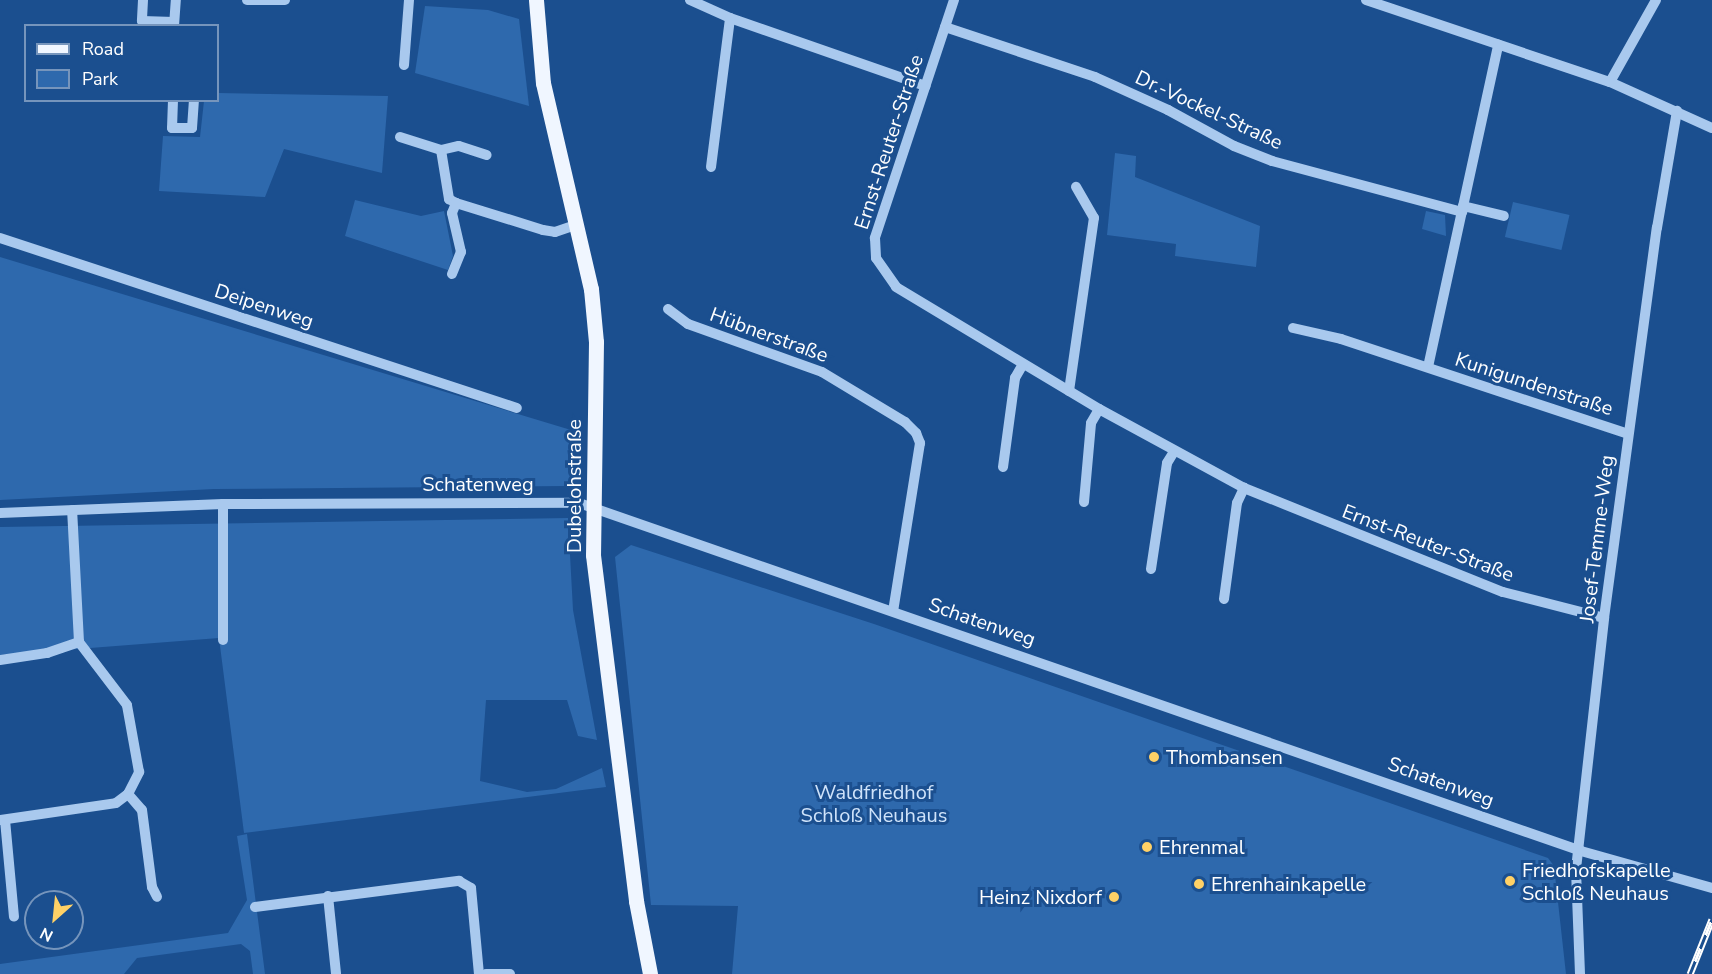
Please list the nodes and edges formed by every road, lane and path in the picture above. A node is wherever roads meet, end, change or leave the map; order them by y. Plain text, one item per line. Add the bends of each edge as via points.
1 (143, 0) edge
2 (176, 0) edge
3 (247, 0) edge
4 (285, 0) edge
5 (409, 0) edge
6 (536, 0) edge
7 (690, 0) edge
8 (954, 0) edge
9 (1366, 0) edge
10 (1656, 0) edge
11 (730, 18) junction
12 (174, 24) edge
13 (945, 27) junction
14 (1498, 45) junction
15 (404, 65) dead end
16 (1611, 82) junction
17 (925, 86) junction
18 (173, 102) edge
19 (195, 102) edge
20 (1677, 111) junction
21 (1712, 128) edge
22 (400, 137) dead end
23 (441, 150) junction
24 (488, 155) dead end
25 (711, 167) dead end
26 (1076, 187) dead end
27 (456, 203) junction
28 (1462, 209) junction
29 (1504, 216) dead end
30 (578, 224) junction
31 (0, 238) edge
32 (452, 274) dead end
33 (668, 309) dead end
34 (1293, 328) dead end
35 (1023, 364) junction
36 (1428, 368) junction
37 (1069, 391) junction
38 (517, 408) dead end
39 (1099, 409) junction
40 (1628, 434) junction
41 (1174, 452) junction
42 (1003, 468) dead end
43 (1244, 488) junction
44 (1084, 502) dead end
45 (223, 504) junction
46 (591, 508) junction
47 (72, 510) junction
48 (0, 513) edge
49 (1151, 569) dead end
50 (1224, 599) dead end
51 (893, 611) junction
52 (1604, 618) junction
53 (224, 640) dead end
54 (79, 642) junction
55 (0, 660) edge
56 (128, 794) junction
57 (3, 820) edge
58 (1581, 851) junction
59 (1712, 888) edge
60 (328, 896) junction
61 (157, 897) dead end
62 (255, 907) dead end
63 (14, 917) dead end
64 (336, 974) edge
65 (479, 974) edge
66 (486, 974) edge
67 (510, 974) edge
68 (650, 974) edge
69 (1580, 974) edge

1 - 12 street via 142,21
2 - 12 street
3 - 4 street
5 - 15 street
6 - 30 main road, Dubelohstraße via 543,83
7 - 11 street
8 - 13 street, Ernst-Reuter-Straße
9 - 14 street
10 - 16 street
11 - 17 street
11 - 25 street
13 - 17 street, Ernst-Reuter-Straße
13 - 28 street, Dr.-Vockel-Straße via 1095,77 1272,161
14 - 16 street
14 - 28 street, Kunigundenstraße
16 - 20 street
17 - 35 street, Ernst-Reuter-Straße via 875,238 876,258 896,287
18 - 19 street via 172,128 192,128
20 - 21 street
20 - 40 street, Josef-Temme-Weg
22 - 23 street
23 - 24 street via 459,146
23 - 27 street via 449,199
26 - 37 street via 1094,218
27 - 30 street via 543,230 555,232
27 - 32 street via 452,213 461,252
28 - 29 street
28 - 36 street, Kunigundenstraße
30 - 46 main road, Dubelohstraße via 591,289 596,342
31 - 38 street, Deipenweg
33 - 51 street, Hübnerstraße via 688,324 822,372 905,422 916,434 920,443
34 - 36 street, Kunigundenstraße via 1341,339
35 - 37 street, Ernst-Reuter-Straße
35 - 42 street via 1015,378
36 - 40 street, Kunigundenstraße
37 - 39 street, Ernst-Reuter-Straße
39 - 41 street, Ernst-Reuter-Straße
39 - 44 street via 1091,423
40 - 52 street, Josef-Temme-Weg
41 - 43 street, Ernst-Reuter-Straße
41 - 49 street via 1167,463
43 - 50 street via 1237,503
43 - 52 street, Ernst-Reuter-Straße via 1503,592
45 - 46 street, Schatenweg via 573,502
45 - 47 street, Schatenweg
45 - 53 street
46 - 51 street, Schatenweg
46 - 68 main road, Dubelohstraße via 619,768
47 - 48 street, Schatenweg
47 - 54 street
51 - 58 street, Schatenweg
52 - 58 street, Josef-Temme-Weg
54 - 55 street via 47,653
54 - 56 street via 127,705 139,772
56 - 57 street via 116,803
56 - 61 street via 142,810 152,887
57 - 63 street
58 - 59 street, Schatenweg
58 - 69 street, Josef-Temme-Weg via 1576,869
60 - 62 street
60 - 64 street
60 - 65 street via 459,881 471,888
66 - 67 street

